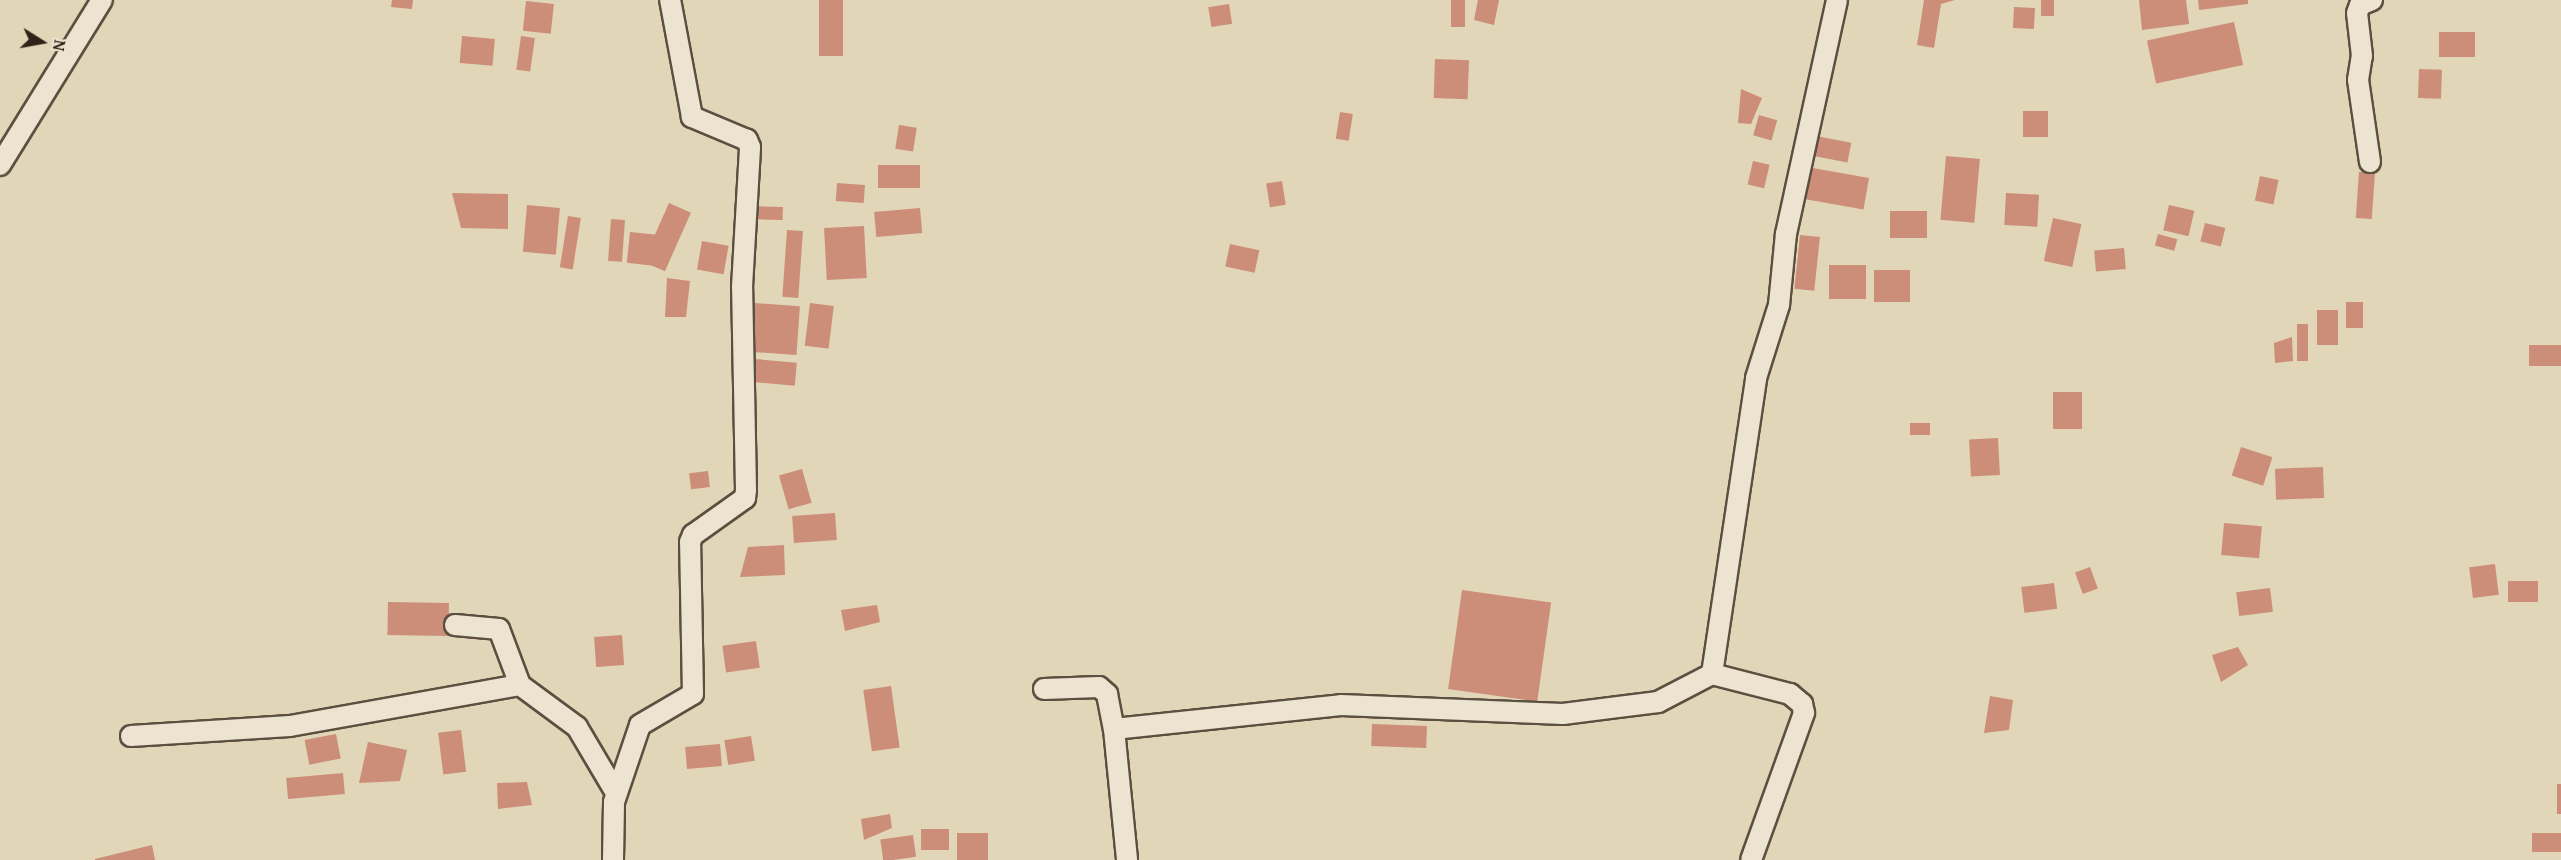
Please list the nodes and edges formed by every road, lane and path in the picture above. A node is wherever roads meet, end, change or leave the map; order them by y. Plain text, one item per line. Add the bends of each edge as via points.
1 (102, 0) edge
2 (670, 0) edge
3 (1837, 0) edge
4 (2372, 0) edge
5 (2370, 162) dead end
6 (0, 165) edge
7 (455, 625) dead end
8 (1712, 674) junction
9 (520, 685) junction
10 (1044, 689) dead end
11 (1114, 729) junction
12 (131, 736) dead end
13 (616, 793) junction
14 (613, 860) edge
15 (1127, 860) edge
16 (1751, 860) edge

1 - 6 street
2 - 13 street via 692,117 747,140 750,147 742,287 746,490 745,498 690,542 693,694 640,725
3 - 8 street via 1786,234 1779,304 1756,378
4 - 5 street via 2360,5 2357,13 2362,56 2358,80
7 - 9 street via 499,629
8 - 11 street via 1658,702 1563,714 1341,705
8 - 16 street via 1790,694 1802,704 1804,713
9 - 12 street via 290,726
9 - 13 street via 577,727
10 - 11 street via 1100,687 1107,694
11 - 15 street
13 - 14 street

